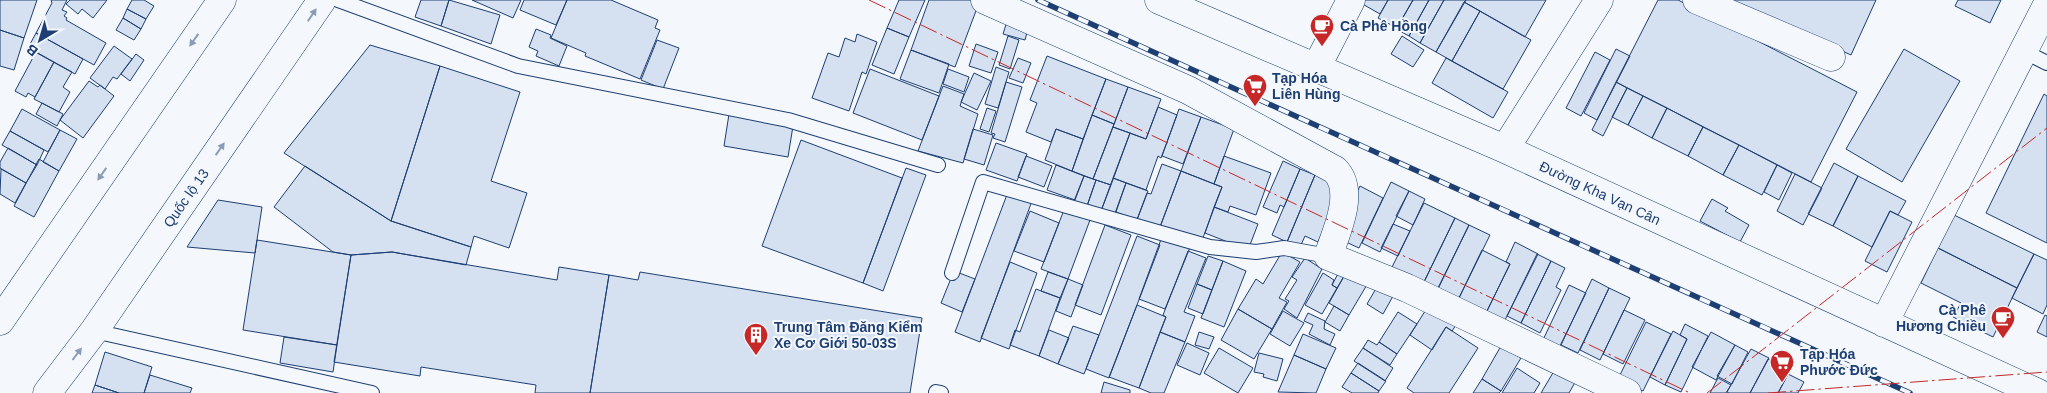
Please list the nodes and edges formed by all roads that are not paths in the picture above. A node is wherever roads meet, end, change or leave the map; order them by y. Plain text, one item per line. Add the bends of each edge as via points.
1 (222, 0) edge
2 (322, 0) edge
3 (338, 0) edge
4 (985, 0) edge
5 (1159, 0) edge
6 (1351, 0) edge
7 (1599, 0) edge
8 (1697, 0) edge
9 (2047, 5) edge
10 (1831, 57) dead end
11 (2035, 57) edge
12 (1316, 68) junction
13 (1505, 149) junction
14 (938, 165) dead end
15 (1328, 256) junction
16 (952, 273) dead end
17 (0, 321) edge
18 (1884, 323) junction
19 (94, 331) junction
20 (48, 393) edge
21 (372, 393) edge
22 (1627, 393) edge
23 (2038, 393) edge

1 -> 17 main road
19 -> 2 main road, Quốc lộ 13
3 - 14 lane via 518,66 788,120
4 - 15 main road via 1188,90 1335,170 1345,197
5 - 12 main road, Đường Kha Vạn Cân
6 - 12 main road
7 - 13 main road
8 - 10 main road
9 - 11 main road
11 - 18 main road
12 - 13 main road, Đường Kha Vạn Cân
13 - 18 main road, Đường Kha Vạn Cân
15 - 16 lane via 1284,248 1256,252 1210,247 983,182
15 - 22 main road via 1407,288
18 - 23 main road, Đường Kha Vạn Cân
20 -> 19 main road, Quốc lộ 13
19 - 21 lane

